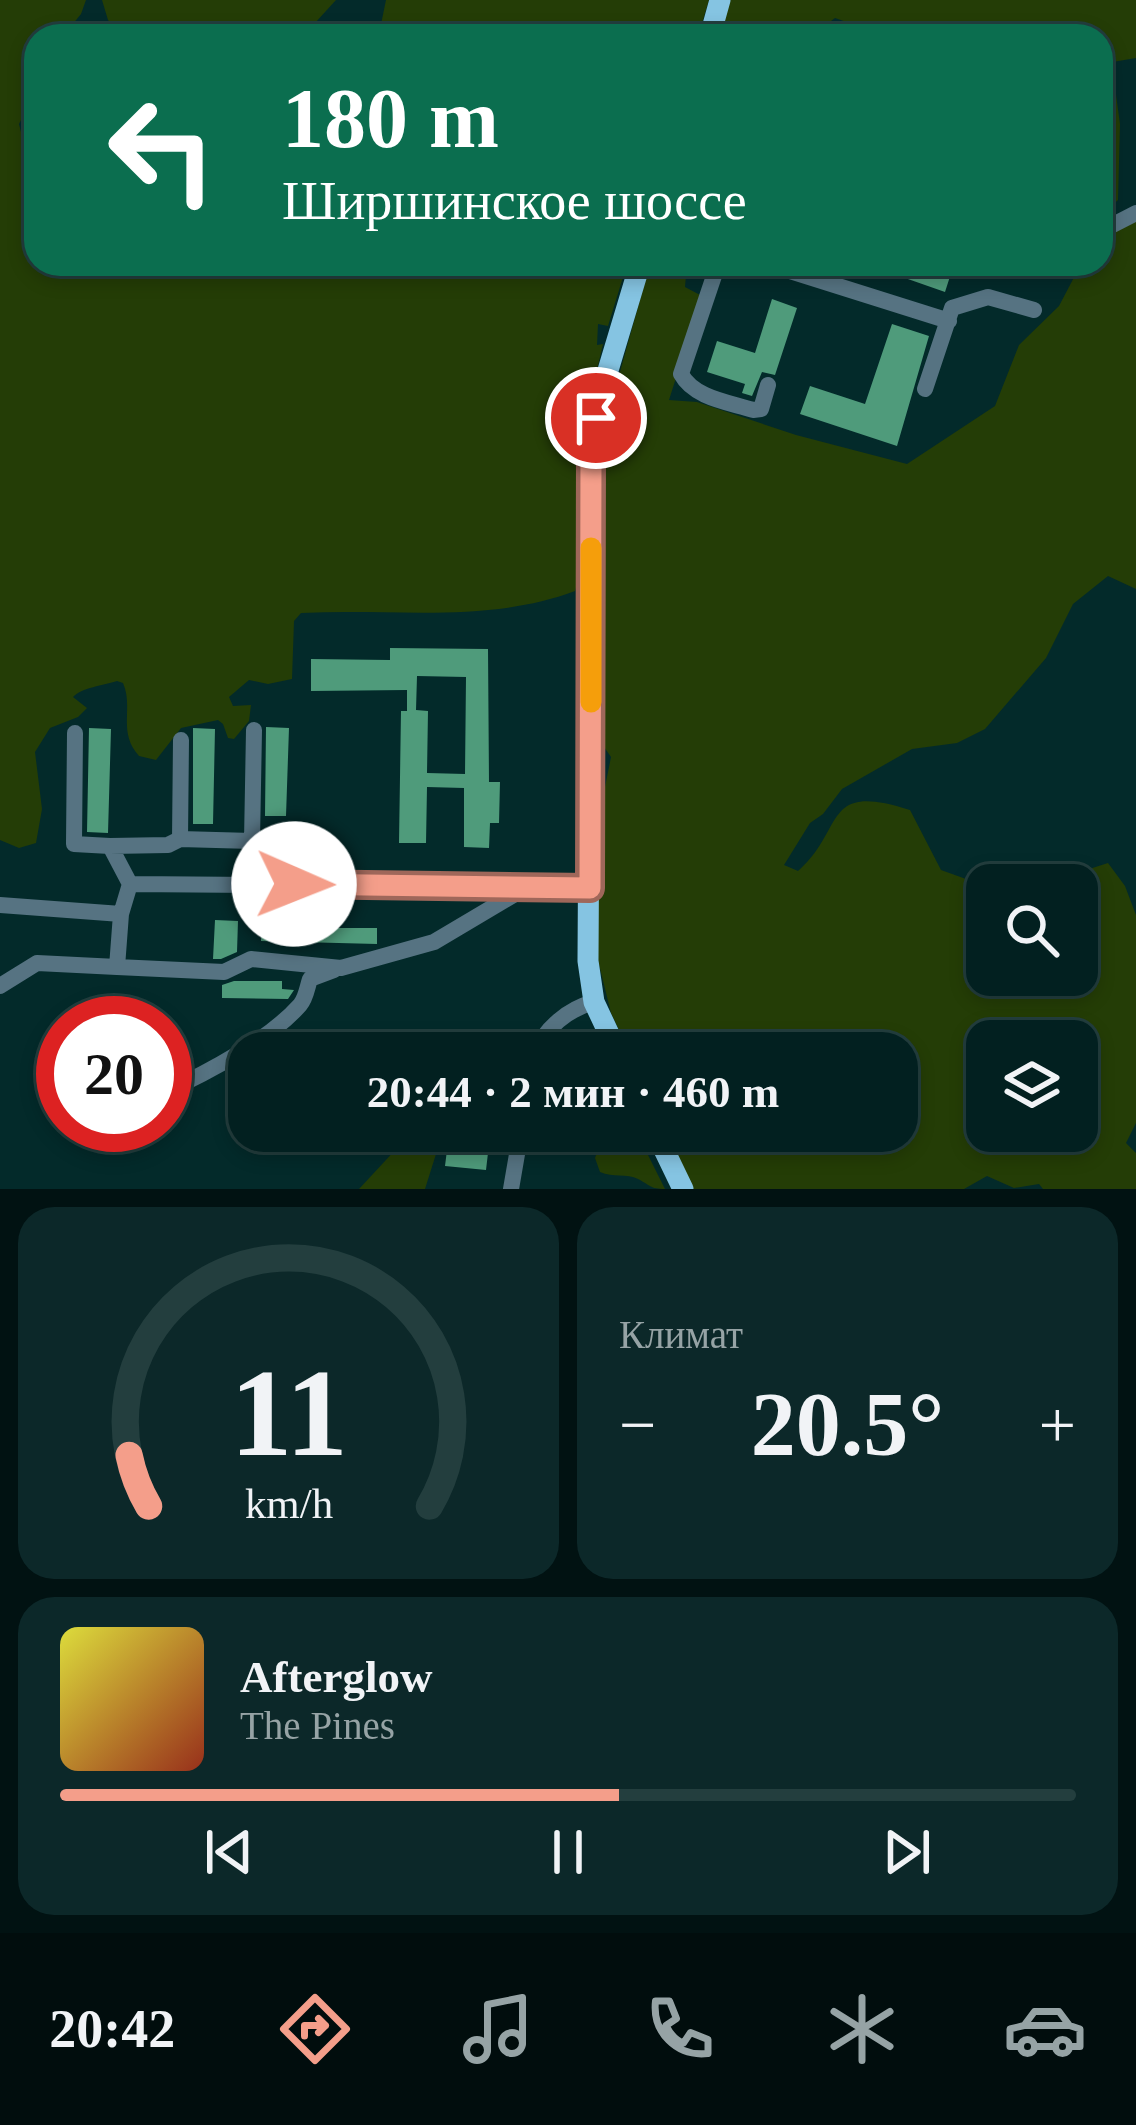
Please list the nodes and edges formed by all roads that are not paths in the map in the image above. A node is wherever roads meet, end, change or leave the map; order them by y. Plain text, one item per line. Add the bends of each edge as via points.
1 (636, 276) edge
2 (714, 276) edge
3 (808, 276) edge
4 (1034, 310) dead end
5 (949, 321) junction
6 (768, 385) dead end
7 (925, 389) dead end
8 (254, 730) dead end
9 (75, 733) dead end
10 (181, 740) dead end
11 (180, 839) junction
12 (110, 846) junction
13 (130, 884) junction
14 (526, 888) junction
15 (590, 888) junction
16 (0, 905) edge
17 (121, 914) junction
18 (117, 967) junction
19 (341, 968) junction
20 (0, 986) edge
21 (594, 1002) junction
22 (551, 1032) edge
23 (608, 1032) edge
24 (192, 1079) edge
25 (517, 1152) edge
26 (665, 1152) edge
27 (511, 1189) edge
28 (683, 1189) edge

1 - 15 main road via 591,456
2 - 6 lane via 681,374 697,392 753,410 761,409
3 - 5 lane
4 - 5 lane via 988,297 952,308
5 - 7 lane
8 - 11 lane via 252,841
9 - 12 lane via 74,844
10 - 11 lane
11 - 12 lane
12 - 13 lane
13 - 14 lane
13 - 17 lane
14 - 15 lane
14 - 19 lane via 434,942
15 - 21 main road
16 - 17 lane
17 - 18 lane
18 - 19 lane via 224,972 250,959
18 - 20 lane via 37,963
19 - 24 lane via 310,979 304,1002 273,1029
21 - 22 lane via 575,1007
21 - 23 main road
25 - 27 lane
26 - 28 main road

